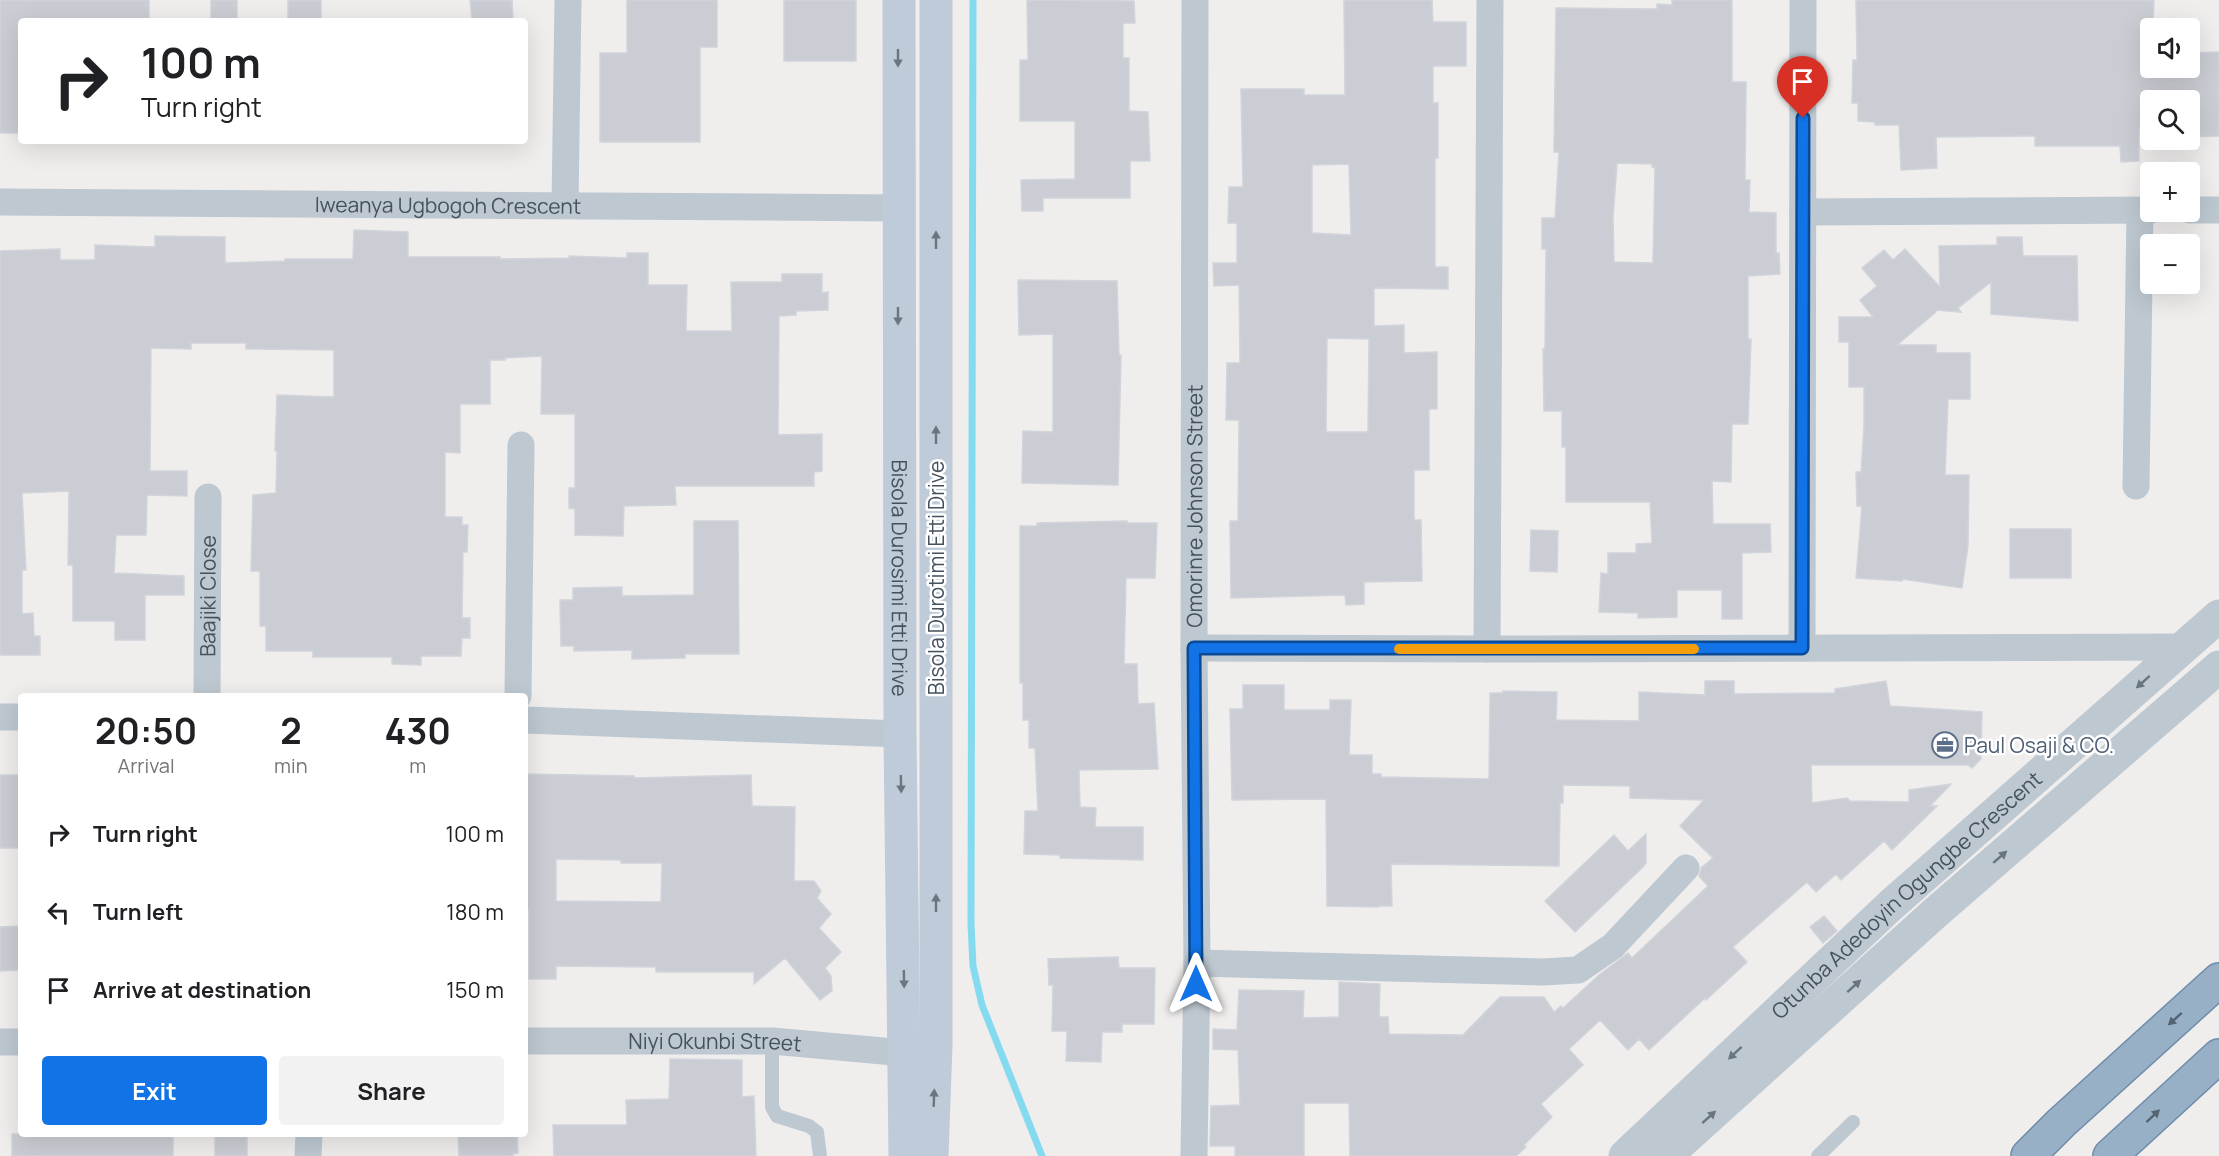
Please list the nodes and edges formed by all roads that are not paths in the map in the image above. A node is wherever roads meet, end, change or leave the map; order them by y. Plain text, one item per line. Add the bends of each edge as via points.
1 (568, 0) edge
2 (898, 0) edge
3 (936, 0) edge
4 (1195, 0) edge
5 (1490, 0) edge
6 (1803, 0) edge
7 (0, 202) edge
8 (565, 205) junction
9 (898, 208) junction
10 (2200, 210) edge
11 (2219, 210) edge
12 (2140, 211) edge
13 (1803, 212) junction
14 (2145, 222) edge
15 (521, 445) dead end
16 (2136, 486) dead end
17 (208, 496) dead end
18 (2219, 616) edge
19 (2183, 647) junction
20 (1194, 648) junction
21 (1802, 648) junction
22 (1487, 650) junction
23 (2219, 667) edge
24 (207, 693) edge
25 (518, 693) edge
26 (0, 717) edge
27 (18, 717) edge
28 (528, 720) edge
29 (900, 734) junction
30 (1686, 868) dead end
31 (1197, 963) junction
32 (2219, 980) edge
33 (1776, 1035) junction
34 (528, 1041) edge
35 (772, 1041) junction
36 (0, 1042) edge
37 (18, 1042) edge
38 (904, 1053) junction
39 (2219, 1056) edge
40 (1853, 1122) dead end
41 (309, 1137) edge
42 (308, 1156) edge
43 (819, 1156) edge
44 (905, 1156) edge
45 (932, 1156) edge
46 (1194, 1156) edge
47 (1625, 1156) edge
48 (1666, 1156) edge
49 (1818, 1156) edge
50 (2028, 1156) edge
51 (2110, 1156) edge

1 - 8 street
2 -> 9 main road, Bisola Durosimi Etti Drive
45 -> 3 main road, Bisola Durotimi Etti Drive via 936,1046
4 - 20 street, Omorinre Johnson Street
5 - 22 street
6 - 13 street
7 - 8 street, Iweanya Ugbogoh Crescent
8 - 9 street, Iweanya Ugbogoh Crescent
9 -> 29 main road, Bisola Durosimi Etti Drive
10 - 11 street
12 - 13 street
13 - 21 street
14 - 16 street
15 - 25 street
17 - 24 street, Baajiki Close
18 - 19 street, Otunba Adedoyin Ogungbe Crescent
19 - 21 street
19 -> 33 street, Otunba Adedoyin Ogungbe Crescent via 1891,905
20 - 22 street
20 - 31 street, Omorinre Johnson Street
21 - 22 street
33 -> 23 street, Otunba Adedoyin Ogungbe Crescent via 1943,905
26 - 27 street
28 - 29 street
29 -> 38 main road, Bisola Durosimi Etti Drive
30 - 31 street via 1613,946 1578,970
31 - 46 street, Omorinre Johnson Street
32 -> 50 highway
33 -> 47 street, Otunba Adedoyin Ogungbe Crescent
48 -> 33 street, Otunba Adedoyin Ogungbe Crescent
34 - 35 street, Niyi Okunbi Street
35 - 38 street, Niyi Okunbi Street
35 - 43 lane via 772,1107 777,1116 817,1132
36 - 37 street
38 - 44 main road, Bisola Durosimi Etti Drive
51 -> 39 highway
40 - 49 lane
41 - 42 street

